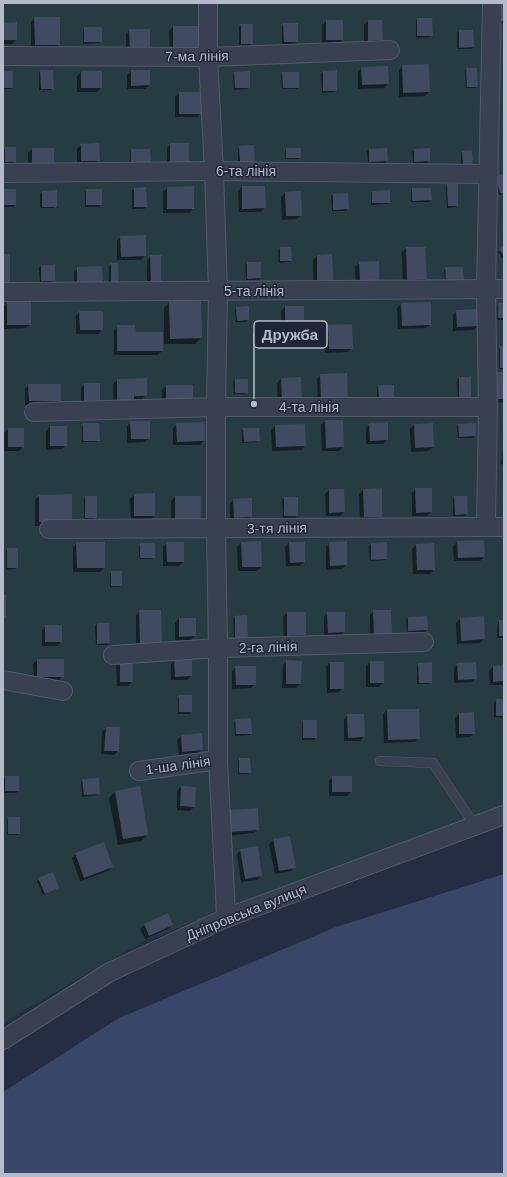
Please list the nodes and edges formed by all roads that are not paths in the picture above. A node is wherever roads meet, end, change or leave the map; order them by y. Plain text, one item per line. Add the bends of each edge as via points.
1 (208, 3) edge
2 (492, 3) edge
3 (390, 50) dead end
4 (3, 56) edge
5 (208, 57) junction
6 (214, 171) junction
7 (3, 173) edge
8 (488, 174) junction
9 (486, 289) junction
10 (504, 289) edge
11 (218, 291) junction
12 (3, 292) edge
13 (216, 407) junction
14 (488, 407) junction
15 (34, 412) dead end
16 (486, 526) junction
17 (504, 527) edge
18 (49, 529) dead end
19 (216, 529) junction
20 (424, 642) dead end
21 (218, 648) junction
22 (113, 655) dead end
23 (3, 680) edge
24 (64, 691) dead end
25 (218, 760) junction
26 (380, 761) dead end
27 (139, 770) dead end
28 (504, 815) edge
29 (475, 826) junction
30 (226, 918) junction
31 (3, 1040) edge

1 - 5 street
2 - 8 street
3 - 5 street, 7-ма лінія
4 - 5 street, 7-ма лінія
5 - 6 street
6 - 7 street, 6-та лінія
6 - 8 street, 6-та лінія
6 - 11 street
8 - 9 street
9 - 10 street, 5-та лінія
9 - 11 street, 5-та лінія
9 - 14 street
11 - 12 street, 5-та лінія
11 - 13 street
13 - 14 street, 4-та лінія
13 - 15 street, 4-та лінія
13 - 19 street
14 - 16 street
16 - 17 street, 3-тя лінія
16 - 19 street, 3-тя лінія
18 - 19 street, 3-тя лінія
19 - 21 street
20 - 21 street, 2-га лінія
21 - 22 street, 2-га лінія
21 - 25 street
23 - 24 street
25 - 27 street, 1-ша лінія
25 - 30 street
26 - 29 lane via 433,763
28 - 29 street, Дніпровська вулиця
29 - 30 street, Дніпровська вулиця
30 - 31 street, Дніпровська вулиця via 110,972

